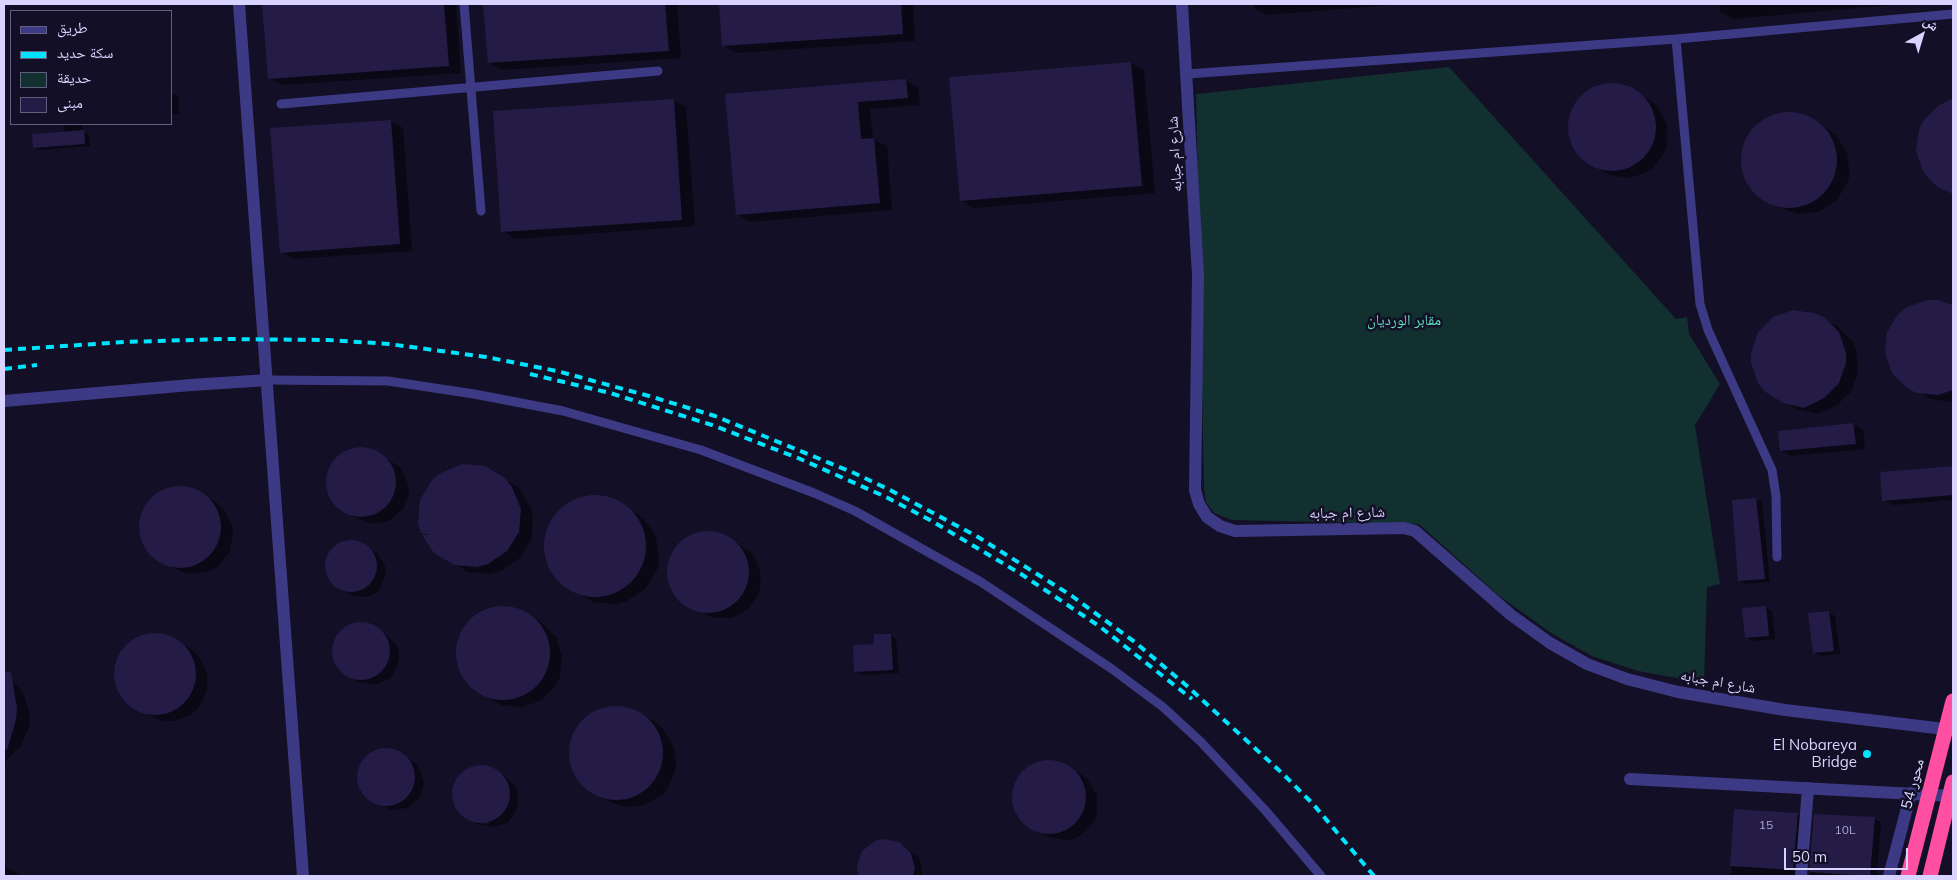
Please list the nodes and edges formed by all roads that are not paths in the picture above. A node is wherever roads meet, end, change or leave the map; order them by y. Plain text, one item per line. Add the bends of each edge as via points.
1 (239, 4) edge
2 (464, 4) edge
3 (1182, 4) edge
4 (1953, 14) edge
5 (1676, 39) junction
6 (658, 71) dead end
7 (1187, 74) junction
8 (471, 87) junction
9 (281, 104) dead end
10 (481, 211) dead end
11 (268, 380) junction
12 (4, 401) edge
13 (1777, 557) dead end
14 (1952, 706) edge
15 (1953, 730) edge
16 (1630, 779) dead end
17 (1953, 782) edge
18 (1808, 788) junction
19 (1911, 793) junction
20 (1950, 801) edge
21 (303, 876) edge
22 (1321, 876) edge
23 (1802, 876) edge
24 (1889, 876) edge
25 (1908, 876) edge
26 (1930, 876) edge

1 - 11 street
2 - 8 lane
3 - 7 street, شارع ام جبابه
4 - 5 lane
5 - 7 lane
5 - 13 lane via 1700,304 1708,330 1772,470 1776,496
6 - 8 lane
7 - 15 street, شارع ام جبابه via 1198,275 1195,490 1207,517 1234,531 1404,528 1415,531 1511,614 1550,643 1587,664 1627,679 1678,692 1785,710
8 - 9 lane
8 - 10 lane
11 - 12 street
11 - 21 street
11 - 22 lane via 388,381 563,410 701,450 855,511 980,582 1112,669 1163,707 1265,810
14 - 25 highway, محور 54
16 - 18 street
17 - 20 highway
18 - 19 street
18 - 23 street
19 - 20 street
19 - 24 street
20 - 26 highway

